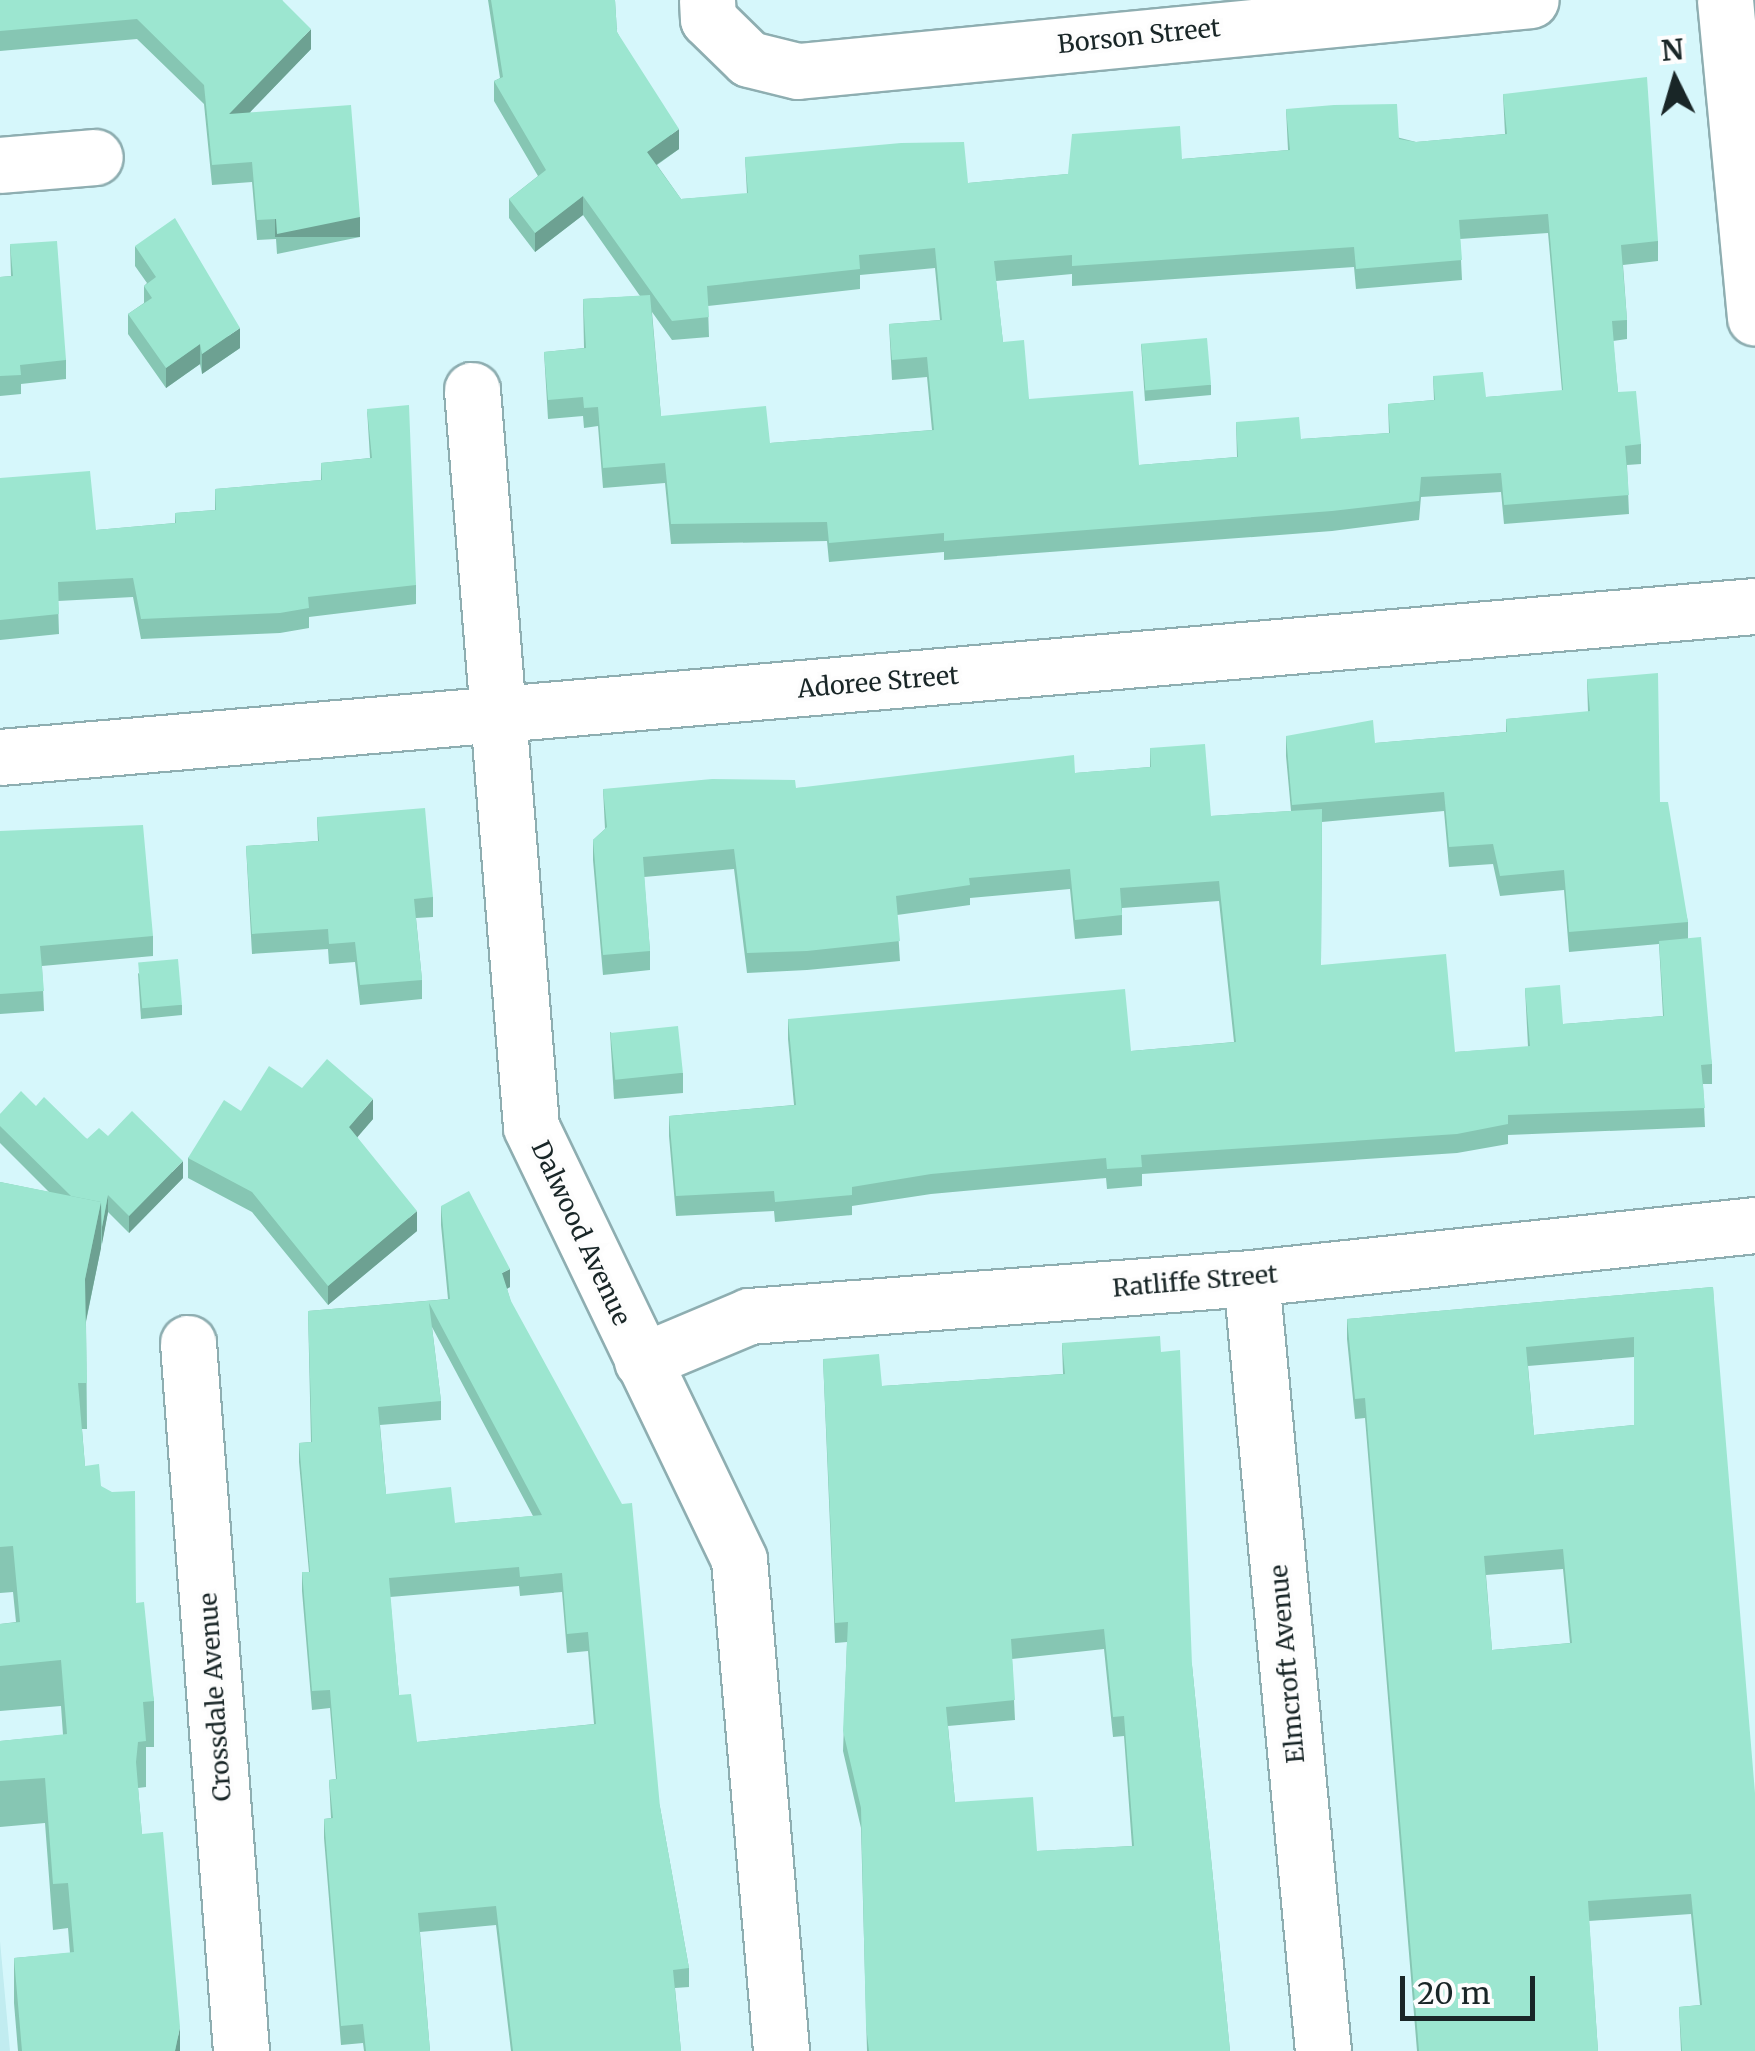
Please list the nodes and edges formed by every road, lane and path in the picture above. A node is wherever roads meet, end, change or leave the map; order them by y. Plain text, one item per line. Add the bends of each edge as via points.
1 (706, 0) edge
2 (1531, 0) edge
3 (1726, 0) edge
4 (1201, 14) edge
5 (95, 158) dead end
6 (0, 166) edge
7 (1755, 318) edge
8 (472, 390) dead end
9 (1755, 606) edge
10 (496, 715) junction
11 (0, 757) edge
12 (1755, 1225) edge
13 (1252, 1278) junction
14 (188, 1344) dead end
15 (642, 1361) junction
16 (241, 2051) edge
17 (780, 2051) edge
18 (1323, 2051) edge

1 - 4 street, Borson Street via 708,19 750,58 798,71
2 - 4 street, Borson Street
3 - 7 street
5 - 6 street
8 - 10 street, Dalwood Avenue
9 - 10 street, Adoree Street
10 - 11 street, Adoree Street
10 - 15 street, Dalwood Avenue via 531,1127
12 - 13 street, Ratliffe Street
13 - 15 street, Ratliffe Street via 750,1316
13 - 18 street, Elmcroft Avenue
14 - 16 street, Crossdale Avenue
15 - 17 street, Dalwood Avenue via 739,1560

